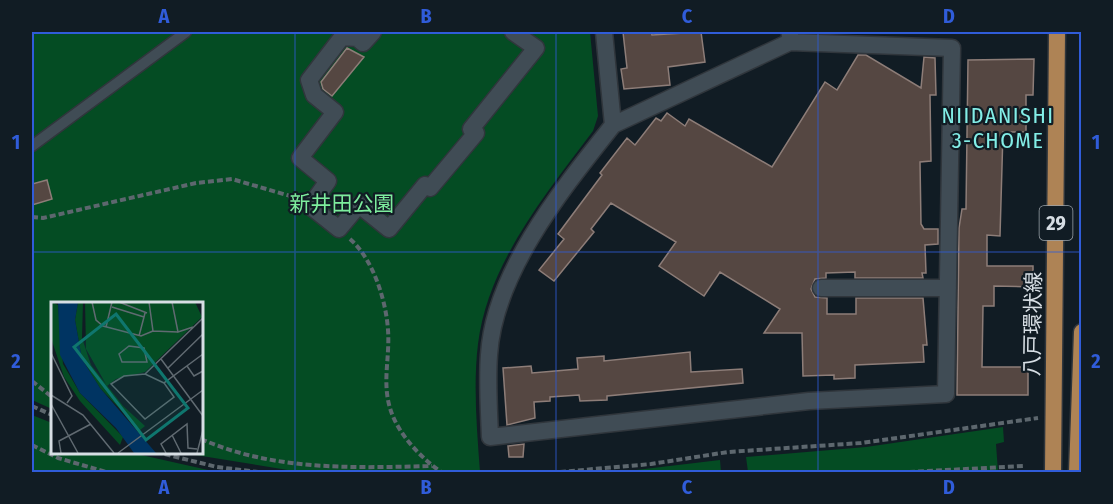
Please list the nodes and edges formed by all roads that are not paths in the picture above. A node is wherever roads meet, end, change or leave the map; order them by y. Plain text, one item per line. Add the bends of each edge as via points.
1 (186, 32) edge
2 (373, 32) edge
3 (501, 32) edge
4 (513, 32) edge
5 (604, 32) edge
6 (1057, 32) edge
7 (790, 37) edge
8 (613, 125) junction
9 (32, 146) edge
10 (821, 288) dead end
11 (948, 288) junction
12 (1082, 332) edge
13 (1053, 472) edge
14 (1077, 472) edge

1 - 9 lane
2 - 4 street via 363,43 357,38 342,38 309,80 314,95 334,112 300,158 328,181 310,206 339,229 358,205 389,229 425,185 430,188 476,133 471,129 536,48
3 - 4 street via 507,37
5 - 8 street
6 - 13 main road, 八戸環状線 / 29 via 1046,417
7 - 8 street
7 - 11 street via 952,48
8 - 11 street via 536,228 501,298 489,353 490,437 810,400 946,394
10 - 11 street
12 - 14 main road

